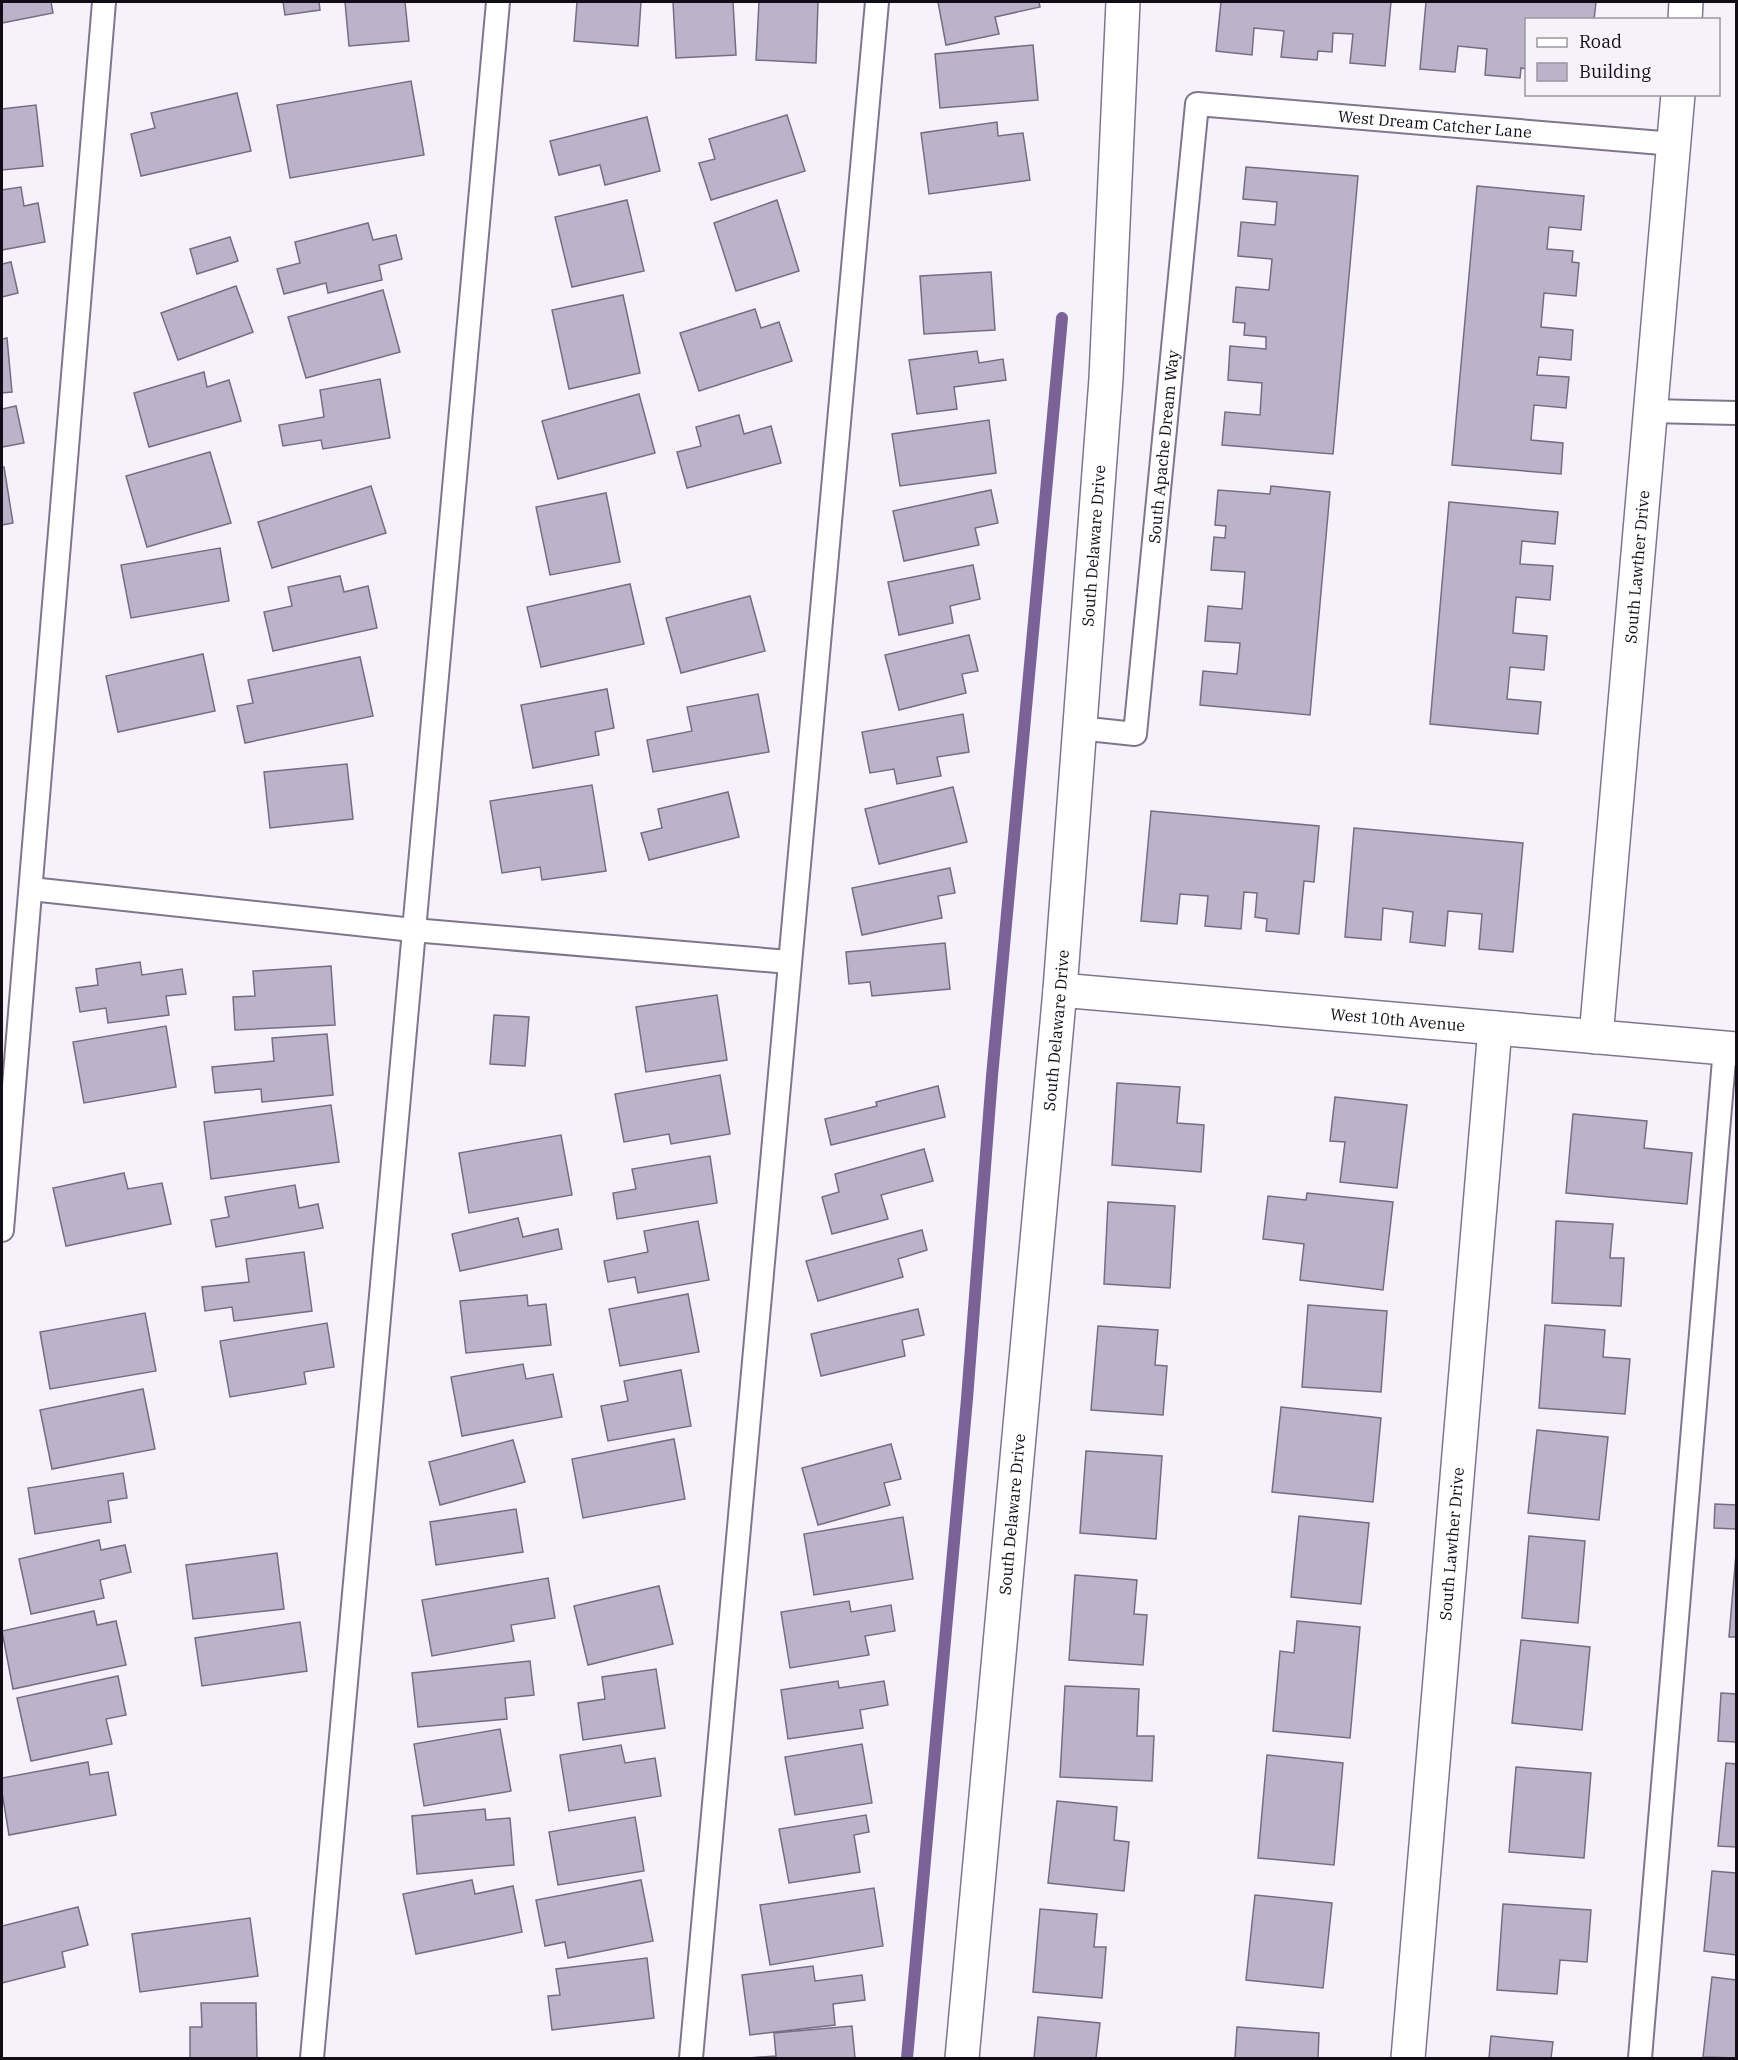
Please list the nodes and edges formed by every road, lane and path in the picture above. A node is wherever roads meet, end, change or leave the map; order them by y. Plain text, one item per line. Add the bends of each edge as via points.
1 (104, 2) edge
2 (498, 2) edge
3 (877, 2) edge
4 (1124, 2) edge
5 (1686, 2) edge
6 (1685, 18) edge
7 (1678, 96) edge
8 (1197, 104) joint
9 (1674, 144) junction
10 (1650, 411) junction
11 (1737, 413) edge
12 (1079, 728) junction
13 (32, 889) junction
14 (413, 930) junction
15 (789, 962) junction
16 (1060, 990) junction
17 (1495, 1028) junction
18 (1596, 1037) junction
19 (1731, 1049) edge
20 (2, 1230) edge
21 (312, 2058) edge
22 (691, 2058) edge
23 (962, 2058) edge
24 (1408, 2058) edge
25 (1640, 2058) edge

1 - 13 lane
2 - 14 lane
3 - 15 lane
4 - 12 street, South Delaware Drive via 1106,379
5 - 6 street
7 - 9 street, South Lawther Drive
8 - 9 lane, West Dream Catcher Lane
8 - 12 lane, South Apache Dream Way via 1135,734
9 - 10 street, South Lawther Drive
10 - 11 lane
10 - 18 street, South Lawther Drive
12 - 16 street, South Delaware Drive
13 - 14 lane
13 - 20 lane
14 - 15 lane
14 - 21 lane
15 - 22 lane
16 - 17 street, West 10th Avenue
16 - 23 street, South Delaware Drive
17 - 18 street, West 10th Avenue
17 - 24 street, South Lawther Drive
18 - 19 street, West 10th Avenue
19 - 25 lane

